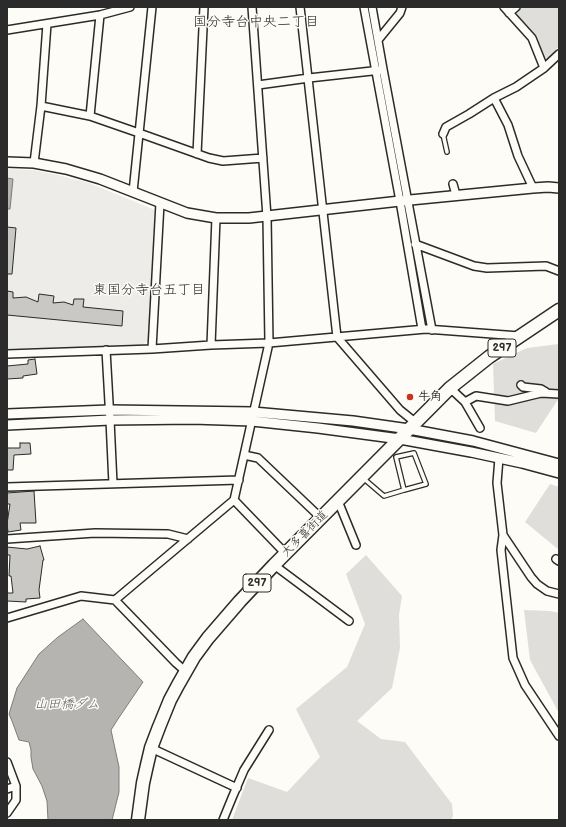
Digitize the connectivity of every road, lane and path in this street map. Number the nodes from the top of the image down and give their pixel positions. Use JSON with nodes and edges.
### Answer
{"nodes":[{"id":1,"x":130,"y":7,"type":"edge"},
{"id":2,"x":152,"y":7,"type":"edge"},
{"id":3,"x":204,"y":7,"type":"edge"},
{"id":4,"x":252,"y":7,"type":"edge"},
{"id":5,"x":300,"y":7,"type":"edge"},
{"id":6,"x":364,"y":7,"type":"edge"},
{"id":7,"x":372,"y":7,"type":"edge"},
{"id":8,"x":402,"y":7,"type":"edge"},
{"id":9,"x":504,"y":7,"type":"edge"},
{"id":10,"x":516,"y":7,"type":"edge"},
{"id":11,"x":509,"y":13,"type":"junction"},
{"id":12,"x":100,"y":15,"type":"junction"},
{"id":13,"x":47,"y":24,"type":"junction"},
{"id":14,"x":7,"y":30,"type":"edge"},
{"id":15,"x":378,"y":40,"type":"junction"},
{"id":16,"x":559,"y":54,"type":"edge"},
{"id":17,"x":544,"y":68,"type":"junction"},
{"id":18,"x":379,"y":70,"type":"junction"},
{"id":19,"x":309,"y":78,"type":"junction"},
{"id":20,"x":258,"y":85,"type":"junction"},
{"id":21,"x":494,"y":98,"type":"junction"},
{"id":22,"x":40,"y":106,"type":"junction"},
{"id":23,"x":90,"y":116,"type":"junction"},
{"id":24,"x":140,"y":133,"type":"junction"},
{"id":25,"x":443,"y":134,"type":"joint"},
{"id":26,"x":447,"y":152,"type":"dead end"},
{"id":27,"x":197,"y":154,"type":"junction"},
{"id":28,"x":263,"y":158,"type":"junction"},
{"id":29,"x":7,"y":162,"type":"edge"},
{"id":30,"x":34,"y":163,"type":"junction"},
{"id":31,"x":453,"y":184,"type":"dead end"},
{"id":32,"x":533,"y":188,"type":"junction"},
{"id":33,"x":559,"y":188,"type":"edge"},
{"id":34,"x":133,"y":192,"type":"junction"},
{"id":35,"x":456,"y":196,"type":"junction"},
{"id":36,"x":404,"y":201,"type":"junction"},
{"id":37,"x":160,"y":203,"type":"junction"},
{"id":38,"x":323,"y":209,"type":"junction"},
{"id":39,"x":267,"y":217,"type":"junction"},
{"id":40,"x":216,"y":218,"type":"junction"},
{"id":41,"x":415,"y":244,"type":"junction"},
{"id":42,"x":559,"y":271,"type":"edge"},
{"id":43,"x":559,"y":310,"type":"edge"},
{"id":44,"x":422,"y":329,"type":"junction"},
{"id":45,"x":432,"y":330,"type":"junction"},
{"id":46,"x":520,"y":336,"type":"junction"},
{"id":47,"x":337,"y":337,"type":"junction"},
{"id":48,"x":269,"y":343,"type":"junction"},
{"id":49,"x":211,"y":345,"type":"junction"},
{"id":50,"x":152,"y":349,"type":"junction"},
{"id":51,"x":106,"y":350,"type":"junction"},
{"id":52,"x":7,"y":354,"type":"edge"},
{"id":53,"x":520,"y":385,"type":"dead end"},
{"id":54,"x":450,"y":388,"type":"junction"},
{"id":55,"x":548,"y":394,"type":"junction"},
{"id":56,"x":559,"y":394,"type":"edge"},
{"id":57,"x":466,"y":402,"type":"junction"},
{"id":58,"x":109,"y":410,"type":"junction"},
{"id":59,"x":7,"y":414,"type":"edge"},
{"id":60,"x":252,"y":416,"type":"junction"},
{"id":61,"x":110,"y":420,"type":"junction"},
{"id":62,"x":7,"y":425,"type":"edge"},
{"id":63,"x":412,"y":426,"type":"junction"},
{"id":64,"x":480,"y":428,"type":"dead end"},
{"id":65,"x":400,"y":439,"type":"junction"},
{"id":66,"x":244,"y":455,"type":"junction"},
{"id":67,"x":499,"y":458,"type":"junction"},
{"id":68,"x":559,"y":464,"type":"edge"},
{"id":69,"x":559,"y":474,"type":"edge"},
{"id":70,"x":362,"y":477,"type":"junction"},
{"id":71,"x":239,"y":480,"type":"junction"},
{"id":72,"x":112,"y":484,"type":"junction"},
{"id":73,"x":7,"y":487,"type":"edge"},
{"id":74,"x":404,"y":490,"type":"junction"},
{"id":75,"x":234,"y":500,"type":"junction"},
{"id":76,"x":338,"y":501,"type":"junction"},
{"id":77,"x":321,"y":518,"type":"junction"},
{"id":78,"x":503,"y":535,"type":"junction"},
{"id":79,"x":7,"y":538,"type":"edge"},
{"id":80,"x":188,"y":539,"type":"junction"},
{"id":81,"x":356,"y":545,"type":"dead end"},
{"id":82,"x":286,"y":554,"type":"junction"},
{"id":83,"x":274,"y":565,"type":"junction"},
{"id":84,"x":559,"y":594,"type":"edge"},
{"id":85,"x":115,"y":600,"type":"junction"},
{"id":86,"x":7,"y":618,"type":"edge"},
{"id":87,"x":349,"y":621,"type":"dead end"},
{"id":88,"x":185,"y":671,"type":"junction"},
{"id":89,"x":269,"y":730,"type":"dead end"},
{"id":90,"x":559,"y":736,"type":"edge"},
{"id":91,"x":151,"y":748,"type":"junction"},
{"id":92,"x":7,"y":762,"type":"edge"},
{"id":93,"x":16,"y":786,"type":"junction"},
{"id":94,"x":237,"y":788,"type":"junction"},
{"id":95,"x":7,"y":789,"type":"edge"},
{"id":96,"x":7,"y":812,"type":"edge"},
{"id":97,"x":138,"y":820,"type":"edge"},
{"id":98,"x":223,"y":820,"type":"edge"}],
"edges":[{"from":1,"to":12,"type":"street"},
{"from":2,"to":24,"type":"street"},
{"from":3,"to":27,"type":"street"},
{"from":4,"to":20,"type":"street"},
{"from":5,"to":19,"type":"street"},
{"from":6,"to":18,"type":"street"},
{"from":7,"to":15,"type":"street"},
{"from":8,"to":15,"type":"street"},
{"from":9,"to":11,"type":"street"},
{"from":10,"to":11,"type":"street"},
{"from":11,"to":17,"type":"street"},
{"from":12,"to":13,"type":"street"},
{"from":12,"to":23,"type":"street"},
{"from":13,"to":14,"type":"street"},
{"from":13,"to":22,"type":"street"},
{"from":15,"to":18,"type":"street"},
{"from":16,"to":17,"type":"street"},
{"from":17,"to":21,"type":"street"},
{"from":18,"to":19,"type":"street"},
{"from":18,"to":36,"type":"street"},
{"from":19,"to":20,"type":"street"},
{"from":19,"to":38,"type":"street"},
{"from":20,"to":28,"type":"street"},
{"from":21,"to":25,"type":"street"},
{"from":21,"to":32,"type":"street"},
{"from":22,"to":23,"type":"street"},
{"from":22,"to":30,"type":"street"},
{"from":23,"to":24,"type":"street"},
{"from":24,"to":27,"type":"street"},
{"from":24,"to":34,"type":"street"},
{"from":25,"to":26,"type":"lane"},
{"from":27,"to":28,"type":"street"},
{"from":28,"to":39,"type":"street"},
{"from":29,"to":30,"type":"street"},
{"from":30,"to":34,"type":"street"},
{"from":31,"to":35,"type":"street"},
{"from":32,"to":33,"type":"street"},
{"from":32,"to":35,"type":"street"},
{"from":34,"to":37,"type":"street"},
{"from":35,"to":36,"type":"street"},
{"from":36,"to":38,"type":"street"},
{"from":36,"to":41,"type":"street"},
{"from":36,"to":44,"type":"street"},
{"from":37,"to":40,"type":"street"},
{"from":37,"to":50,"type":"street"},
{"from":38,"to":39,"type":"street"},
{"from":38,"to":47,"type":"street"},
{"from":39,"to":40,"type":"street"},
{"from":39,"to":48,"type":"street"},
{"from":40,"to":49,"type":"street"},
{"from":41,"to":42,"type":"street"},
{"from":41,"to":45,"type":"street"},
{"from":43,"to":46,"type":"highway","name":"大多喜街道","number":"297"},
{"from":44,"to":45,"type":"street"},
{"from":44,"to":47,"type":"street"},
{"from":45,"to":46,"type":"street"},
{"from":46,"to":54,"type":"highway","name":"大多喜街道","number":"297"},
{"from":47,"to":48,"type":"street"},
{"from":47,"to":63,"type":"street"},
{"from":48,"to":49,"type":"street"},
{"from":48,"to":60,"type":"street"},
{"from":49,"to":50,"type":"street"},
{"from":50,"to":51,"type":"street"},
{"from":51,"to":52,"type":"street"},
{"from":51,"to":58,"type":"street"},
{"from":53,"to":55,"type":"street"},
{"from":54,"to":57,"type":"street"},
{"from":54,"to":63,"type":"highway","name":"大多喜街道","number":"297"},
{"from":55,"to":56,"type":"street"},
{"from":55,"to":57,"type":"street"},
{"from":57,"to":64,"type":"street"},
{"from":58,"to":59,"type":"street"},
{"from":58,"to":60,"type":"street"},
{"from":58,"to":61,"type":"street"},
{"from":60,"to":61,"type":"street"},
{"from":60,"to":63,"type":"street"},
{"from":60,"to":65,"type":"street"},
{"from":60,"to":66,"type":"street"},
{"from":61,"to":62,"type":"street"},
{"from":61,"to":72,"type":"street"},
{"from":63,"to":65,"type":"highway","name":"大多喜街道","number":"297"},
{"from":63,"to":68,"type":"street"},
{"from":65,"to":67,"type":"street"},
{"from":65,"to":70,"type":"highway","name":"大多喜街道","number":"297"},
{"from":66,"to":71,"type":"street"},
{"from":66,"to":77,"type":"street"},
{"from":67,"to":69,"type":"street"},
{"from":67,"to":78,"type":"street"},
{"from":70,"to":74,"type":"lane"},
{"from":70,"to":76,"type":"highway","name":"大多喜街道","number":"297"},
{"from":71,"to":72,"type":"street"},
{"from":71,"to":75,"type":"street"},
{"from":72,"to":73,"type":"street"},
{"from":74,"to":74,"type":"lane"},
{"from":75,"to":80,"type":"street"},
{"from":75,"to":82,"type":"street"},
{"from":76,"to":77,"type":"highway","name":"大多喜街道","number":"297"},
{"from":76,"to":81,"type":"street"},
{"from":77,"to":82,"type":"highway","name":"大多喜街道","number":"297"},
{"from":78,"to":84,"type":"street"},
{"from":78,"to":90,"type":"street"},
{"from":79,"to":80,"type":"street"},
{"from":80,"to":85,"type":"street"},
{"from":82,"to":83,"type":"highway","name":"大多喜街道","number":"297"},
{"from":83,"to":87,"type":"street"},
{"from":83,"to":88,"type":"highway","name":"大多喜街道","number":"297"},
{"from":85,"to":86,"type":"street"},
{"from":85,"to":88,"type":"street"},
{"from":88,"to":91,"type":"highway","name":"大多喜街道","number":"297"},
{"from":89,"to":94,"type":"street"},
{"from":91,"to":94,"type":"street"},
{"from":91,"to":97,"type":"highway","name":"大多喜街道","number":"297"},
{"from":92,"to":93,"type":"street"},
{"from":93,"to":95,"type":"street"},
{"from":93,"to":96,"type":"street"},
{"from":94,"to":98,"type":"street"}]}
